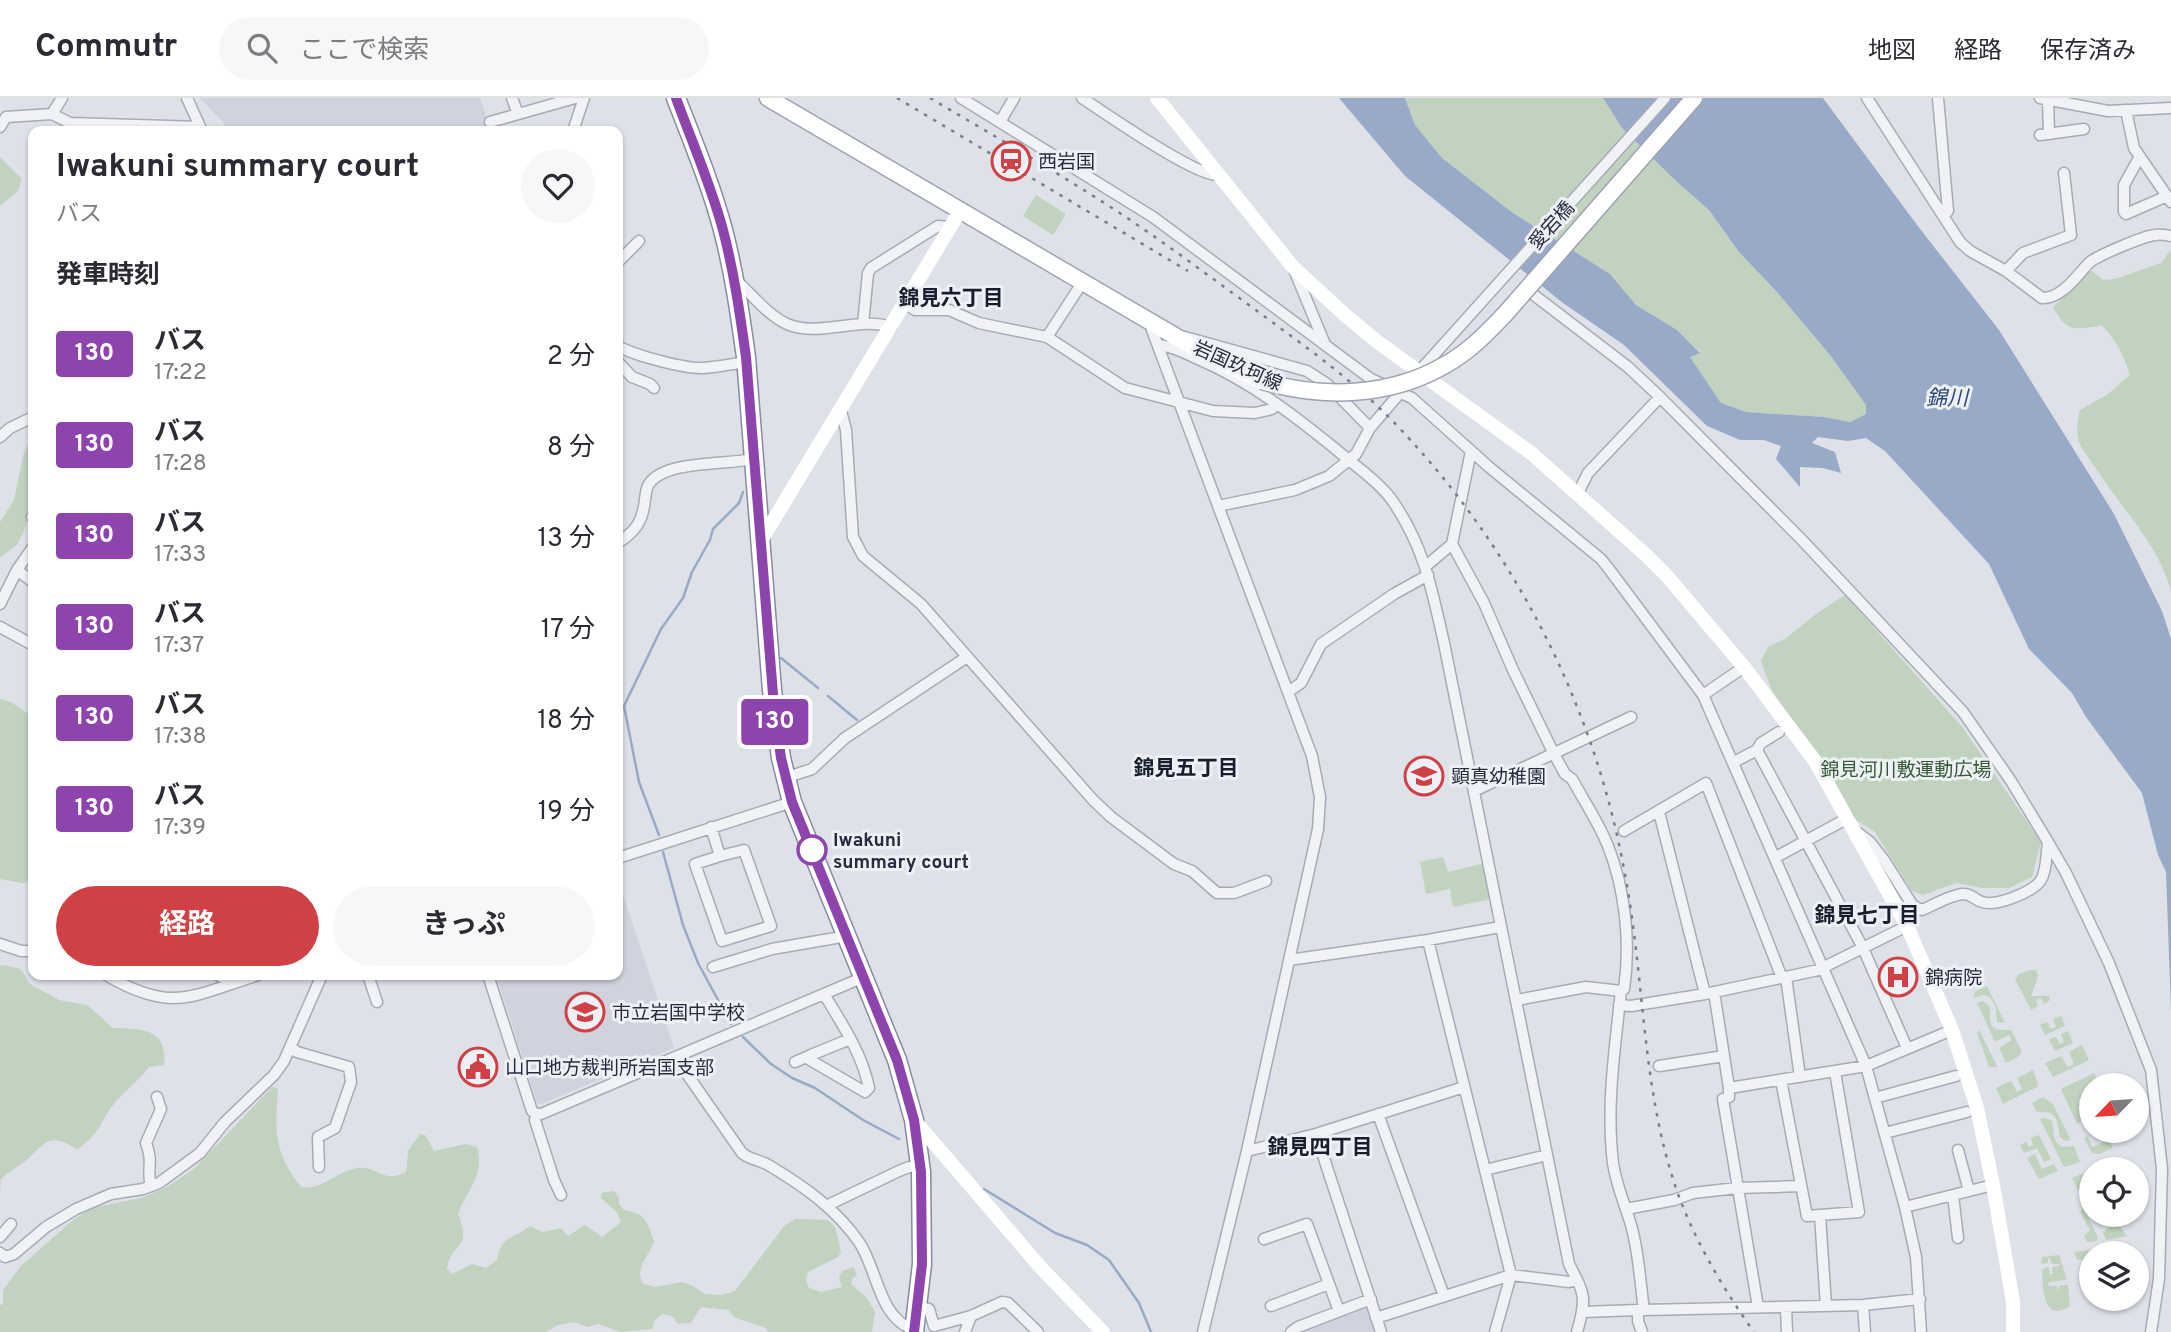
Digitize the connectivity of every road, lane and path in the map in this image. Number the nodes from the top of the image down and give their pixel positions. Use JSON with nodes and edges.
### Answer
{"nodes":[{"id":1,"x":61,"y":98,"type":"edge"},
{"id":2,"x":187,"y":98,"type":"edge"},
{"id":3,"x":512,"y":98,"type":"edge"},
{"id":4,"x":575,"y":98,"type":"edge"},
{"id":5,"x":584,"y":98,"type":"edge"},
{"id":6,"x":676,"y":98,"type":"edge"},
{"id":7,"x":768,"y":98,"type":"edge"},
{"id":8,"x":961,"y":98,"type":"edge"},
{"id":9,"x":1014,"y":98,"type":"edge"},
{"id":10,"x":1082,"y":98,"type":"edge"},
{"id":11,"x":1157,"y":98,"type":"edge"},
{"id":12,"x":1665,"y":98,"type":"edge"},
{"id":13,"x":1694,"y":98,"type":"edge"},
{"id":14,"x":1867,"y":98,"type":"edge"},
{"id":15,"x":1938,"y":98,"type":"edge"},
{"id":16,"x":2044,"y":99,"type":"edge"},
{"id":17,"x":2171,"y":108,"type":"edge"},
{"id":18,"x":2126,"y":110,"type":"junction"},
{"id":19,"x":52,"y":114,"type":"junction"},
{"id":20,"x":518,"y":114,"type":"junction"},
{"id":21,"x":490,"y":122,"type":"dead end"},
{"id":22,"x":1000,"y":122,"type":"junction"},
{"id":23,"x":107,"y":126,"type":"edge"},
{"id":24,"x":200,"y":126,"type":"edge"},
{"id":25,"x":575,"y":126,"type":"edge"},
{"id":26,"x":0,"y":127,"type":"edge"},
{"id":27,"x":2084,"y":129,"type":"dead end"},
{"id":28,"x":2139,"y":158,"type":"junction"},
{"id":29,"x":2064,"y":173,"type":"dead end"},
{"id":30,"x":1218,"y":175,"type":"junction"},
{"id":31,"x":2169,"y":199,"type":"edge"},
{"id":32,"x":960,"y":211,"type":"junction"},
{"id":33,"x":1943,"y":216,"type":"junction"},
{"id":34,"x":950,"y":228,"type":"junction"},
{"id":35,"x":2171,"y":236,"type":"edge"},
{"id":36,"x":639,"y":241,"type":"dead end"},
{"id":37,"x":623,"y":257,"type":"edge"},
{"id":38,"x":1293,"y":267,"type":"junction"},
{"id":39,"x":2006,"y":271,"type":"junction"},
{"id":40,"x":734,"y":278,"type":"junction"},
{"id":41,"x":1082,"y":282,"type":"junction"},
{"id":42,"x":1534,"y":295,"type":"dead end"},
{"id":43,"x":905,"y":304,"type":"junction"},
{"id":44,"x":863,"y":324,"type":"junction"},
{"id":45,"x":1154,"y":324,"type":"junction"},
{"id":46,"x":891,"y":327,"type":"junction"},
{"id":47,"x":1174,"y":335,"type":"junction"},
{"id":48,"x":1047,"y":338,"type":"junction"},
{"id":49,"x":1324,"y":342,"type":"junction"},
{"id":50,"x":1158,"y":345,"type":"junction"},
{"id":51,"x":623,"y":348,"type":"edge"},
{"id":52,"x":746,"y":362,"type":"junction"},
{"id":53,"x":1279,"y":364,"type":"junction"},
{"id":54,"x":623,"y":367,"type":"edge"},
{"id":55,"x":1418,"y":372,"type":"junction"},
{"id":56,"x":654,"y":388,"type":"dead end"},
{"id":57,"x":1264,"y":388,"type":"junction"},
{"id":58,"x":1401,"y":391,"type":"junction"},
{"id":59,"x":1660,"y":397,"type":"junction"},
{"id":60,"x":1177,"y":401,"type":"junction"},
{"id":61,"x":1278,"y":404,"type":"junction"},
{"id":62,"x":841,"y":411,"type":"junction"},
{"id":63,"x":28,"y":419,"type":"edge"},
{"id":64,"x":1370,"y":428,"type":"junction"},
{"id":65,"x":0,"y":437,"type":"edge"},
{"id":66,"x":1471,"y":451,"type":"junction"},
{"id":67,"x":753,"y":459,"type":"junction"},
{"id":68,"x":1349,"y":460,"type":"junction"},
{"id":69,"x":1578,"y":493,"type":"junction"},
{"id":70,"x":1218,"y":506,"type":"junction"},
{"id":71,"x":623,"y":539,"type":"edge"},
{"id":72,"x":759,"y":544,"type":"junction"},
{"id":73,"x":1452,"y":544,"type":"junction"},
{"id":74,"x":28,"y":554,"type":"edge"},
{"id":75,"x":17,"y":570,"type":"junction"},
{"id":76,"x":1427,"y":570,"type":"junction"},
{"id":77,"x":28,"y":578,"type":"edge"},
{"id":78,"x":0,"y":604,"type":"edge"},
{"id":79,"x":0,"y":627,"type":"edge"},
{"id":80,"x":28,"y":642,"type":"edge"},
{"id":81,"x":967,"y":657,"type":"junction"},
{"id":82,"x":1744,"y":667,"type":"junction"},
{"id":83,"x":1288,"y":692,"type":"junction"},
{"id":84,"x":1703,"y":695,"type":"junction"},
{"id":85,"x":1631,"y":717,"type":"dead end"},
{"id":86,"x":1779,"y":732,"type":"dead end"},
{"id":87,"x":1756,"y":750,"type":"junction"},
{"id":88,"x":1555,"y":754,"type":"junction"},
{"id":89,"x":1734,"y":762,"type":"junction"},
{"id":90,"x":785,"y":778,"type":"junction"},
{"id":91,"x":1474,"y":791,"type":"junction"},
{"id":92,"x":792,"y":802,"type":"junction"},
{"id":93,"x":1659,"y":812,"type":"junction"},
{"id":94,"x":1851,"y":824,"type":"junction"},
{"id":95,"x":711,"y":827,"type":"junction"},
{"id":96,"x":1624,"y":831,"type":"dead end"},
{"id":97,"x":1807,"y":842,"type":"junction"},
{"id":98,"x":2048,"y":842,"type":"junction"},
{"id":99,"x":623,"y":856,"type":"edge"},
{"id":100,"x":720,"y":856,"type":"junction"},
{"id":101,"x":1776,"y":857,"type":"junction"},
{"id":102,"x":1266,"y":881,"type":"dead end"},
{"id":103,"x":1908,"y":926,"type":"junction"},
{"id":104,"x":1500,"y":927,"type":"junction"},
{"id":105,"x":846,"y":936,"type":"junction"},
{"id":106,"x":1428,"y":940,"type":"junction"},
{"id":107,"x":0,"y":944,"type":"edge"},
{"id":108,"x":1863,"y":948,"type":"junction"},
{"id":109,"x":28,"y":951,"type":"edge"},
{"id":110,"x":1289,"y":960,"type":"junction"},
{"id":111,"x":713,"y":967,"type":"dead end"},
{"id":112,"x":1823,"y":969,"type":"junction"},
{"id":113,"x":864,"y":977,"type":"junction"},
{"id":114,"x":1784,"y":977,"type":"junction"},
{"id":115,"x":116,"y":980,"type":"edge"},
{"id":116,"x":227,"y":980,"type":"edge"},
{"id":117,"x":242,"y":980,"type":"edge"},
{"id":118,"x":320,"y":980,"type":"edge"},
{"id":119,"x":370,"y":980,"type":"edge"},
{"id":120,"x":490,"y":980,"type":"edge"},
{"id":121,"x":233,"y":983,"type":"junction"},
{"id":122,"x":1620,"y":991,"type":"junction"},
{"id":123,"x":1710,"y":993,"type":"junction"},
{"id":124,"x":824,"y":994,"type":"junction"},
{"id":125,"x":1517,"y":1000,"type":"junction"},
{"id":126,"x":377,"y":1002,"type":"dead end"},
{"id":127,"x":1619,"y":1005,"type":"junction"},
{"id":128,"x":1952,"y":1030,"type":"junction"},
{"id":129,"x":850,"y":1039,"type":"junction"},
{"id":130,"x":291,"y":1048,"type":"junction"},
{"id":131,"x":1907,"y":1048,"type":"junction"},
{"id":132,"x":811,"y":1055,"type":"junction"},
{"id":133,"x":1724,"y":1056,"type":"junction"},
{"id":134,"x":675,"y":1057,"type":"junction"},
{"id":135,"x":795,"y":1062,"type":"dead end"},
{"id":136,"x":1659,"y":1066,"type":"dead end"},
{"id":137,"x":1866,"y":1066,"type":"junction"},
{"id":138,"x":1835,"y":1072,"type":"junction"},
{"id":139,"x":1956,"y":1076,"type":"dead end"},
{"id":140,"x":1800,"y":1077,"type":"junction"},
{"id":141,"x":1781,"y":1080,"type":"junction"},
{"id":142,"x":1464,"y":1087,"type":"junction"},
{"id":143,"x":1729,"y":1088,"type":"junction"},
{"id":144,"x":157,"y":1097,"type":"dead end"},
{"id":145,"x":1875,"y":1098,"type":"junction"},
{"id":146,"x":1967,"y":1112,"type":"dead end"},
{"id":147,"x":536,"y":1114,"type":"junction"},
{"id":148,"x":1378,"y":1114,"type":"junction"},
{"id":149,"x":914,"y":1120,"type":"junction"},
{"id":150,"x":1885,"y":1133,"type":"junction"},
{"id":151,"x":1316,"y":1134,"type":"junction"},
{"id":152,"x":1958,"y":1150,"type":"dead end"},
{"id":153,"x":1247,"y":1151,"type":"junction"},
{"id":154,"x":1546,"y":1155,"type":"junction"},
{"id":155,"x":950,"y":1164,"type":"junction"},
{"id":156,"x":319,"y":1167,"type":"dead end"},
{"id":157,"x":921,"y":1170,"type":"junction"},
{"id":158,"x":1485,"y":1170,"type":"junction"},
{"id":159,"x":1993,"y":1185,"type":"junction"},
{"id":160,"x":151,"y":1186,"type":"junction"},
{"id":161,"x":1801,"y":1186,"type":"junction"},
{"id":162,"x":1737,"y":1188,"type":"junction"},
{"id":163,"x":1969,"y":1191,"type":"junction"},
{"id":164,"x":561,"y":1195,"type":"dead end"},
{"id":165,"x":1953,"y":1195,"type":"junction"},
{"id":166,"x":828,"y":1205,"type":"junction"},
{"id":167,"x":1905,"y":1207,"type":"junction"},
{"id":168,"x":1626,"y":1209,"type":"junction"},
{"id":169,"x":1820,"y":1215,"type":"junction"},
{"id":170,"x":11,"y":1224,"type":"dead end"},
{"id":171,"x":0,"y":1237,"type":"edge"},
{"id":172,"x":1958,"y":1238,"type":"dead end"},
{"id":173,"x":1264,"y":1239,"type":"dead end"},
{"id":174,"x":0,"y":1253,"type":"edge"},
{"id":175,"x":1511,"y":1275,"type":"junction"},
{"id":176,"x":1577,"y":1280,"type":"junction"},
{"id":177,"x":1329,"y":1284,"type":"junction"},
{"id":178,"x":1444,"y":1296,"type":"junction"},
{"id":179,"x":1371,"y":1299,"type":"junction"},
{"id":180,"x":1920,"y":1299,"type":"junction"},
{"id":181,"x":1863,"y":1305,"type":"junction"},
{"id":182,"x":917,"y":1306,"type":"junction"},
{"id":183,"x":1271,"y":1306,"type":"dead end"},
{"id":184,"x":1826,"y":1306,"type":"junction"},
{"id":185,"x":1758,"y":1307,"type":"junction"},
{"id":186,"x":1786,"y":1308,"type":"junction"},
{"id":187,"x":1641,"y":1310,"type":"junction"},
{"id":188,"x":1339,"y":1311,"type":"junction"},
{"id":189,"x":1583,"y":1312,"type":"junction"},
{"id":190,"x":971,"y":1317,"type":"junction"},
{"id":191,"x":1376,"y":1318,"type":"junction"},
{"id":192,"x":914,"y":1331,"type":"edge"},
{"id":193,"x":965,"y":1332,"type":"edge"},
{"id":194,"x":1038,"y":1332,"type":"edge"},
{"id":195,"x":1103,"y":1332,"type":"edge"},
{"id":196,"x":1203,"y":1332,"type":"edge"},
{"id":197,"x":1291,"y":1332,"type":"edge"},
{"id":198,"x":1381,"y":1332,"type":"edge"},
{"id":199,"x":1495,"y":1332,"type":"edge"},
{"id":200,"x":1577,"y":1332,"type":"edge"},
{"id":201,"x":1642,"y":1332,"type":"edge"},
{"id":202,"x":1787,"y":1332,"type":"edge"},
{"id":203,"x":1865,"y":1332,"type":"edge"},
{"id":204,"x":1921,"y":1332,"type":"edge"},
{"id":205,"x":2013,"y":1332,"type":"edge"},
{"id":206,"x":2151,"y":1332,"type":"edge"}],
"edges":[{"from":1,"to":19,"type":"street"},
{"from":2,"to":24,"type":"street"},
{"from":3,"to":20,"type":"street"},
{"from":4,"to":20,"type":"street"},
{"from":5,"to":25,"type":"street"},
{"from":6,"to":40,"type":"highway"},
{"from":7,"to":32,"type":"main road","name":"岩国玖珂線"},
{"from":8,"to":22,"type":"street"},
{"from":9,"to":22,"type":"street"},
{"from":10,"to":30,"type":"street"},
{"from":11,"to":30,"type":"street"},
{"from":12,"to":55,"type":"street","name":"愛宕橋"},
{"from":13,"to":57,"type":"main road","name":"岩国玖珂線","bridge":true},
{"from":14,"to":33,"type":"street"},
{"from":15,"to":33,"type":"street"},
{"from":16,"to":18,"type":"street"},
{"from":16,"to":27,"type":"street"},
{"from":17,"to":18,"type":"street"},
{"from":18,"to":28,"type":"street"},
{"from":19,"to":23,"type":"street"},
{"from":19,"to":26,"type":"street"},
{"from":20,"to":21,"type":"street"},
{"from":22,"to":49,"type":"street"},
{"from":28,"to":31,"type":"street"},
{"from":28,"to":31,"type":"street"},
{"from":29,"to":39,"type":"street"},
{"from":30,"to":38,"type":"street"},
{"from":32,"to":34,"type":"street"},
{"from":32,"to":41,"type":"main road","name":"岩国玖珂線"},
{"from":33,"to":39,"type":"street"},
{"from":34,"to":43,"type":"street"},
{"from":34,"to":44,"type":"street"},
{"from":35,"to":39,"type":"street"},
{"from":36,"to":37,"type":"street"},
{"from":38,"to":49,"type":"street"},
{"from":38,"to":55,"type":"street"},
{"from":40,"to":44,"type":"street"},
{"from":40,"to":52,"type":"highway"},
{"from":41,"to":45,"type":"main road","name":"岩国玖珂線"},
{"from":41,"to":48,"type":"street"},
{"from":42,"to":59,"type":"street"},
{"from":43,"to":46,"type":"street"},
{"from":43,"to":48,"type":"street"},
{"from":44,"to":46,"type":"street"},
{"from":45,"to":47,"type":"main road","name":"岩国玖珂線"},
{"from":45,"to":50,"type":"street"},
{"from":46,"to":62,"type":"street"},
{"from":47,"to":53,"type":"street"},
{"from":47,"to":57,"type":"main road","name":"岩国玖珂線"},
{"from":48,"to":60,"type":"street"},
{"from":49,"to":58,"type":"street"},
{"from":50,"to":57,"type":"street"},
{"from":50,"to":60,"type":"street"},
{"from":51,"to":52,"type":"street"},
{"from":52,"to":67,"type":"highway"},
{"from":53,"to":57,"type":"street"},
{"from":53,"to":64,"type":"street"},
{"from":54,"to":56,"type":"street"},
{"from":55,"to":58,"type":"street","name":"愛宕橋"},
{"from":55,"to":69,"type":"street"},
{"from":57,"to":61,"type":"street"},
{"from":58,"to":64,"type":"street","name":"愛宕橋"},
{"from":58,"to":66,"type":"street"},
{"from":59,"to":69,"type":"street"},
{"from":59,"to":98,"type":"street"},
{"from":60,"to":61,"type":"street"},
{"from":60,"to":70,"type":"street"},
{"from":61,"to":68,"type":"street"},
{"from":62,"to":72,"type":"street"},
{"from":62,"to":81,"type":"street"},
{"from":63,"to":65,"type":"street"},
{"from":64,"to":68,"type":"street","name":"愛宕橋"},
{"from":66,"to":73,"type":"street"},
{"from":66,"to":84,"type":"street"},
{"from":67,"to":71,"type":"street"},
{"from":67,"to":72,"type":"highway"},
{"from":68,"to":70,"type":"street"},
{"from":68,"to":76,"type":"street"},
{"from":69,"to":82,"type":"street"},
{"from":70,"to":83,"type":"street"},
{"from":72,"to":90,"type":"highway"},
{"from":73,"to":76,"type":"street"},
{"from":73,"to":88,"type":"street"},
{"from":74,"to":75,"type":"street"},
{"from":75,"to":77,"type":"street"},
{"from":75,"to":78,"type":"street"},
{"from":76,"to":83,"type":"street"},
{"from":76,"to":91,"type":"street"},
{"from":79,"to":80,"type":"street"},
{"from":81,"to":90,"type":"street"},
{"from":81,"to":102,"type":"street"},
{"from":82,"to":84,"type":"street"},
{"from":82,"to":94,"type":"street"},
{"from":83,"to":110,"type":"street"},
{"from":84,"to":89,"type":"street"},
{"from":85,"to":88,"type":"street"},
{"from":86,"to":87,"type":"street"},
{"from":87,"to":89,"type":"street"},
{"from":87,"to":97,"type":"street"},
{"from":88,"to":91,"type":"street"},
{"from":88,"to":122,"type":"street"},
{"from":89,"to":101,"type":"street"},
{"from":90,"to":92,"type":"highway"},
{"from":91,"to":104,"type":"street"},
{"from":92,"to":95,"type":"street"},
{"from":92,"to":105,"type":"highway"},
{"from":93,"to":96,"type":"street"},
{"from":93,"to":114,"type":"street"},
{"from":93,"to":123,"type":"street"},
{"from":94,"to":97,"type":"street"},
{"from":94,"to":98,"type":"street"},
{"from":94,"to":103,"type":"street"},
{"from":95,"to":99,"type":"street"},
{"from":95,"to":100,"type":"street"},
{"from":97,"to":101,"type":"street"},
{"from":97,"to":108,"type":"street"},
{"from":98,"to":206,"type":"street"},
{"from":100,"to":100,"type":"street"},
{"from":101,"to":112,"type":"street"},
{"from":103,"to":108,"type":"street"},
{"from":103,"to":128,"type":"street"},
{"from":104,"to":106,"type":"street"},
{"from":104,"to":125,"type":"street"},
{"from":105,"to":111,"type":"street"},
{"from":105,"to":113,"type":"highway"},
{"from":106,"to":110,"type":"street"},
{"from":106,"to":142,"type":"street"},
{"from":107,"to":109,"type":"street"},
{"from":108,"to":112,"type":"street"},
{"from":108,"to":131,"type":"street"},
{"from":110,"to":153,"type":"street"},
{"from":112,"to":114,"type":"street"},
{"from":112,"to":137,"type":"street"},
{"from":113,"to":124,"type":"street"},
{"from":113,"to":149,"type":"highway"},
{"from":114,"to":123,"type":"street"},
{"from":114,"to":140,"type":"street"},
{"from":115,"to":121,"type":"street"},
{"from":116,"to":121,"type":"street"},
{"from":117,"to":121,"type":"street"},
{"from":118,"to":130,"type":"street"},
{"from":119,"to":126,"type":"street"},
{"from":120,"to":147,"type":"street"},
{"from":122,"to":125,"type":"street"},
{"from":122,"to":127,"type":"street"},
{"from":123,"to":127,"type":"street"},
{"from":123,"to":133,"type":"street"},
{"from":124,"to":129,"type":"street"},
{"from":124,"to":134,"type":"street"},
{"from":125,"to":154,"type":"street"},
{"from":127,"to":168,"type":"street"},
{"from":128,"to":131,"type":"street"},
{"from":128,"to":159,"type":"street"},
{"from":129,"to":132,"type":"street"},
{"from":129,"to":132,"type":"street"},
{"from":130,"to":156,"type":"street"},
{"from":130,"to":160,"type":"street"},
{"from":131,"to":137,"type":"street"},
{"from":132,"to":135,"type":"street"},
{"from":133,"to":136,"type":"street"},
{"from":133,"to":143,"type":"street"},
{"from":134,"to":147,"type":"street"},
{"from":134,"to":166,"type":"street"},
{"from":137,"to":138,"type":"street"},
{"from":137,"to":145,"type":"street"},
{"from":138,"to":140,"type":"street"},
{"from":138,"to":169,"type":"street"},
{"from":139,"to":145,"type":"street"},
{"from":140,"to":141,"type":"street"},
{"from":141,"to":143,"type":"street"},
{"from":141,"to":161,"type":"street"},
{"from":142,"to":148,"type":"street"},
{"from":142,"to":158,"type":"street"},
{"from":143,"to":162,"type":"street"},
{"from":144,"to":160,"type":"street"},
{"from":145,"to":150,"type":"street"},
{"from":146,"to":150,"type":"street"},
{"from":147,"to":164,"type":"street"},
{"from":148,"to":151,"type":"street"},
{"from":148,"to":178,"type":"street"},
{"from":149,"to":155,"type":"street"},
{"from":149,"to":157,"type":"highway"},
{"from":150,"to":167,"type":"street"},
{"from":151,"to":153,"type":"street"},
{"from":151,"to":179,"type":"street"},
{"from":152,"to":163,"type":"street"},
{"from":153,"to":196,"type":"street"},
{"from":154,"to":158,"type":"street"},
{"from":154,"to":176,"type":"street"},
{"from":155,"to":157,"type":"street"},
{"from":155,"to":195,"type":"street"},
{"from":157,"to":166,"type":"street"},
{"from":157,"to":182,"type":"highway"},
{"from":158,"to":175,"type":"street"},
{"from":159,"to":163,"type":"street"},
{"from":159,"to":205,"type":"street"},
{"from":160,"to":174,"type":"street"},
{"from":161,"to":162,"type":"street"},
{"from":161,"to":169,"type":"street"},
{"from":162,"to":168,"type":"street"},
{"from":162,"to":185,"type":"street"},
{"from":163,"to":165,"type":"street"},
{"from":165,"to":167,"type":"street"},
{"from":165,"to":172,"type":"street"},
{"from":166,"to":192,"type":"street"},
{"from":167,"to":180,"type":"street"},
{"from":168,"to":187,"type":"street"},
{"from":169,"to":184,"type":"street"},
{"from":170,"to":171,"type":"street"},
{"from":173,"to":177,"type":"street"},
{"from":175,"to":176,"type":"street"},
{"from":175,"to":178,"type":"street"},
{"from":175,"to":199,"type":"street"},
{"from":176,"to":189,"type":"street"},
{"from":177,"to":183,"type":"street"},
{"from":177,"to":188,"type":"street"},
{"from":178,"to":191,"type":"street"},
{"from":179,"to":188,"type":"street"},
{"from":179,"to":191,"type":"street"},
{"from":180,"to":181,"type":"street"},
{"from":180,"to":204,"type":"street"},
{"from":181,"to":184,"type":"street"},
{"from":181,"to":203,"type":"street"},
{"from":182,"to":190,"type":"street"},
{"from":182,"to":192,"type":"highway"},
{"from":184,"to":186,"type":"street"},
{"from":185,"to":186,"type":"street"},
{"from":185,"to":187,"type":"street"},
{"from":186,"to":202,"type":"street"},
{"from":187,"to":189,"type":"street"},
{"from":187,"to":201,"type":"street"},
{"from":188,"to":197,"type":"street"},
{"from":189,"to":200,"type":"street"},
{"from":190,"to":193,"type":"street"},
{"from":190,"to":194,"type":"street"},
{"from":191,"to":198,"type":"street"}]}
